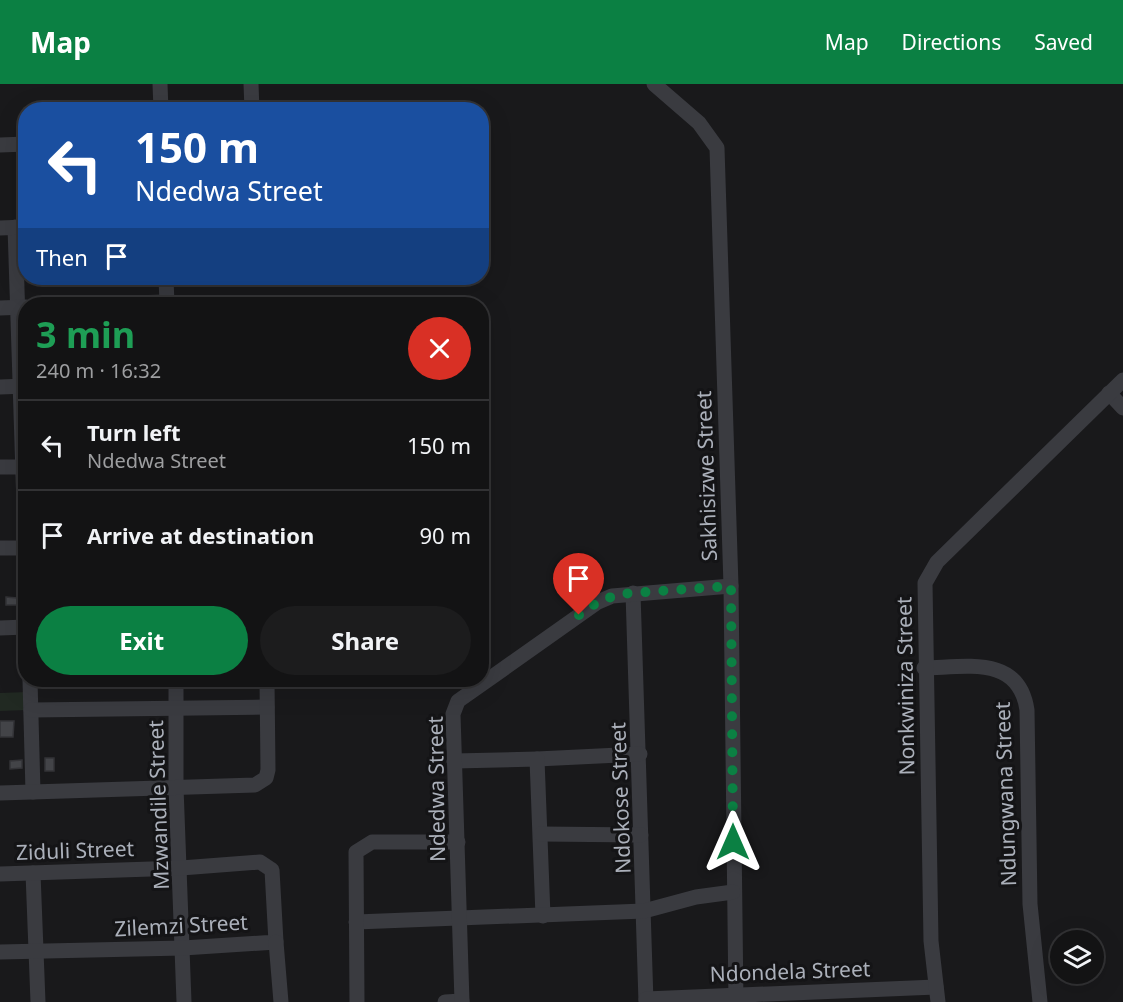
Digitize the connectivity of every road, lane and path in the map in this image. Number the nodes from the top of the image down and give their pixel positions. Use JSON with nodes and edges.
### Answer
{"nodes":[{"id":1,"x":160,"y":84,"type":"edge"},
{"id":2,"x":251,"y":84,"type":"edge"},
{"id":3,"x":654,"y":84,"type":"edge"},
{"id":4,"x":161,"y":102,"type":"edge"},
{"id":5,"x":252,"y":102,"type":"edge"},
{"id":6,"x":18,"y":144,"type":"edge"},
{"id":7,"x":0,"y":145,"type":"edge"},
{"id":8,"x":13,"y":227,"type":"edge"},
{"id":9,"x":18,"y":272,"type":"edge"},
{"id":10,"x":0,"y":308,"type":"edge"},
{"id":11,"x":18,"y":308,"type":"edge"},
{"id":12,"x":1123,"y":380,"type":"edge"},
{"id":13,"x":18,"y":386,"type":"edge"},
{"id":14,"x":0,"y":387,"type":"edge"},
{"id":15,"x":1109,"y":393,"type":"junction"},
{"id":16,"x":1123,"y":408,"type":"edge"},
{"id":17,"x":18,"y":467,"type":"edge"},
{"id":18,"x":0,"y":468,"type":"edge"},
{"id":19,"x":0,"y":548,"type":"edge"},
{"id":20,"x":18,"y":548,"type":"edge"},
{"id":21,"x":731,"y":586,"type":"junction"},
{"id":22,"x":633,"y":593,"type":"junction"},
{"id":23,"x":18,"y":627,"type":"edge"},
{"id":24,"x":0,"y":628,"type":"edge"},
{"id":25,"x":924,"y":668,"type":"junction"},
{"id":26,"x":489,"y":679,"type":"edge"},
{"id":27,"x":30,"y":687,"type":"edge"},
{"id":28,"x":176,"y":687,"type":"edge"},
{"id":29,"x":267,"y":687,"type":"edge"},
{"id":30,"x":478,"y":687,"type":"edge"},
{"id":31,"x":267,"y":707,"type":"junction"},
{"id":32,"x":176,"y":709,"type":"junction"},
{"id":33,"x":31,"y":710,"type":"junction"},
{"id":34,"x":640,"y":754,"type":"junction"},
{"id":35,"x":537,"y":759,"type":"junction"},
{"id":36,"x":454,"y":761,"type":"junction"},
{"id":37,"x":176,"y":787,"type":"junction"},
{"id":38,"x":33,"y":792,"type":"junction"},
{"id":39,"x":0,"y":793,"type":"edge"},
{"id":40,"x":541,"y":834,"type":"junction"},
{"id":41,"x":641,"y":835,"type":"junction"},
{"id":42,"x":458,"y":842,"type":"junction"},
{"id":43,"x":260,"y":862,"type":"joint"},
{"id":44,"x":181,"y":868,"type":"junction"},
{"id":45,"x":33,"y":873,"type":"junction"},
{"id":46,"x":0,"y":874,"type":"edge"},
{"id":47,"x":733,"y":892,"type":"junction"},
{"id":48,"x":644,"y":911,"type":"junction"},
{"id":49,"x":543,"y":916,"type":"junction"},
{"id":50,"x":459,"y":919,"type":"junction"},
{"id":51,"x":356,"y":922,"type":"junction"},
{"id":52,"x":276,"y":942,"type":"junction"},
{"id":53,"x":183,"y":948,"type":"junction"},
{"id":54,"x":36,"y":951,"type":"junction"},
{"id":55,"x":0,"y":952,"type":"edge"},
{"id":56,"x":937,"y":994,"type":"edge"},
{"id":57,"x":736,"y":998,"type":"edge"},
{"id":58,"x":646,"y":1000,"type":"edge"},
{"id":59,"x":38,"y":1002,"type":"edge"},
{"id":60,"x":184,"y":1002,"type":"edge"},
{"id":61,"x":281,"y":1002,"type":"edge"},
{"id":62,"x":357,"y":1002,"type":"edge"},
{"id":63,"x":445,"y":1002,"type":"edge"},
{"id":64,"x":462,"y":1002,"type":"edge"},
{"id":65,"x":1040,"y":1002,"type":"edge"}],
"edges":[{"from":1,"to":4,"type":"street"},
{"from":2,"to":5,"type":"street"},
{"from":3,"to":21,"type":"street","name":"Sakhisizwe Street"},
{"from":6,"to":7,"type":"street"},
{"from":8,"to":9,"type":"street"},
{"from":10,"to":11,"type":"street"},
{"from":12,"to":15,"type":"street","name":"Nonkwiniza Street"},
{"from":13,"to":14,"type":"street"},
{"from":15,"to":16,"type":"street"},
{"from":15,"to":25,"type":"street","name":"Nonkwiniza Street"},
{"from":17,"to":18,"type":"street"},
{"from":19,"to":20,"type":"street"},
{"from":21,"to":22,"type":"street","name":"Ndedwa Street"},
{"from":21,"to":47,"type":"street","name":"Sakhisizwe Street"},
{"from":22,"to":26,"type":"street","name":"Ndedwa Street"},
{"from":22,"to":34,"type":"street","name":"Ndokose Street"},
{"from":23,"to":24,"type":"street"},
{"from":25,"to":56,"type":"street","name":"Nonkwiniza Street"},
{"from":25,"to":65,"type":"street","name":"Ndungwana Street"},
{"from":27,"to":33,"type":"street"},
{"from":28,"to":32,"type":"street","name":"Mzwandile Street"},
{"from":29,"to":31,"type":"street"},
{"from":30,"to":36,"type":"street","name":"Ndedwa Street"},
{"from":31,"to":32,"type":"street"},
{"from":31,"to":37,"type":"street"},
{"from":32,"to":33,"type":"street"},
{"from":32,"to":37,"type":"street","name":"Mzwandile Street"},
{"from":33,"to":38,"type":"street"},
{"from":34,"to":35,"type":"street"},
{"from":34,"to":41,"type":"street","name":"Ndokose Street"},
{"from":35,"to":36,"type":"street"},
{"from":35,"to":40,"type":"street"},
{"from":36,"to":42,"type":"street","name":"Ndedwa Street"},
{"from":37,"to":38,"type":"street"},
{"from":37,"to":44,"type":"street","name":"Mzwandile Street"},
{"from":38,"to":39,"type":"street"},
{"from":40,"to":41,"type":"street"},
{"from":40,"to":49,"type":"street"},
{"from":41,"to":48,"type":"street","name":"Ndokose Street"},
{"from":42,"to":50,"type":"street","name":"Ndedwa Street"},
{"from":42,"to":51,"type":"street"},
{"from":43,"to":44,"type":"street","name":"Ziduli Street"},
{"from":43,"to":52,"type":"street","name":"Zilemzi Street"},
{"from":44,"to":45,"type":"street","name":"Ziduli Street"},
{"from":44,"to":53,"type":"street","name":"Mzwandile Street"},
{"from":45,"to":46,"type":"street","name":"Ziduli Street"},
{"from":45,"to":54,"type":"street"},
{"from":47,"to":48,"type":"street"},
{"from":47,"to":57,"type":"street","name":"Sakhisizwe Street"},
{"from":48,"to":49,"type":"street"},
{"from":48,"to":58,"type":"street","name":"Ndokose Street"},
{"from":49,"to":50,"type":"street"},
{"from":50,"to":51,"type":"street"},
{"from":50,"to":64,"type":"street","name":"Ndedwa Street"},
{"from":51,"to":62,"type":"street"},
{"from":52,"to":53,"type":"street","name":"Zilemzi Street"},
{"from":52,"to":61,"type":"street"},
{"from":53,"to":54,"type":"street","name":"Zilemzi Street"},
{"from":53,"to":60,"type":"street","name":"Mzwandile Street"},
{"from":54,"to":55,"type":"street","name":"Zilemzi Street"},
{"from":54,"to":59,"type":"street"},
{"from":56,"to":57,"type":"street","name":"Ndondela Street"},
{"from":57,"to":58,"type":"street","name":"Ndondela Street"},
{"from":63,"to":64,"type":"street"}]}
